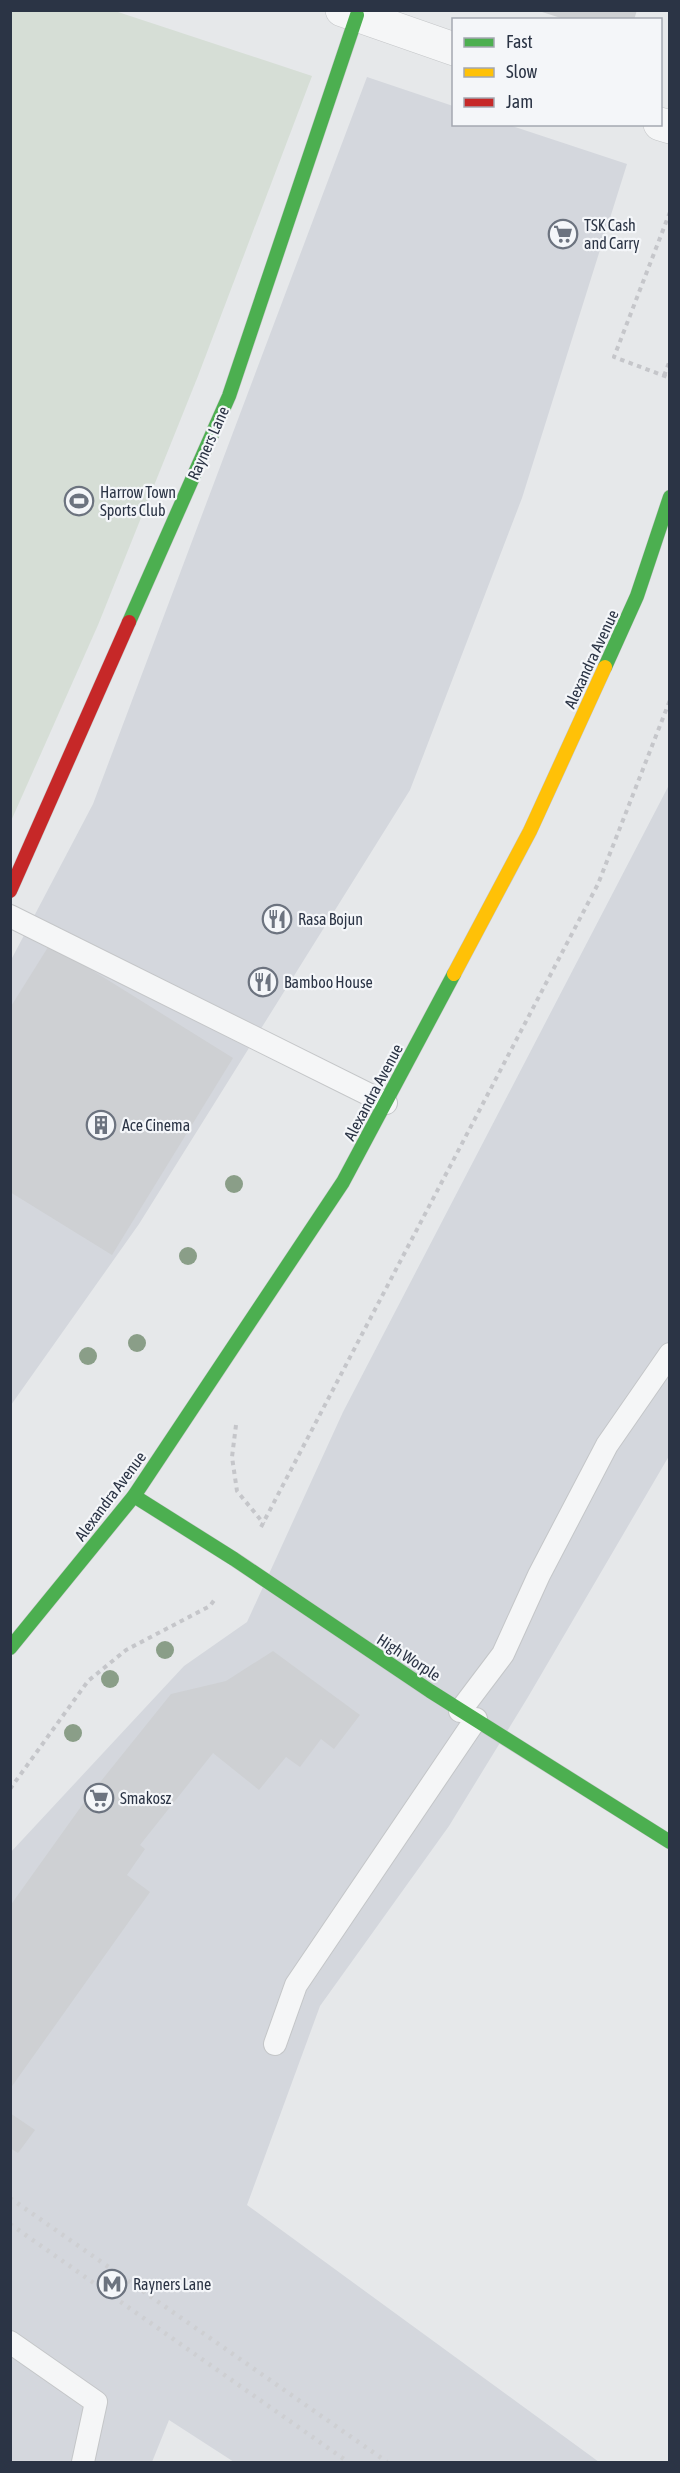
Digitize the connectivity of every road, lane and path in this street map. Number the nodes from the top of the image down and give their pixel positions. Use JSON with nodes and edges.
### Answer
{"nodes":[{"id":1,"x":350,"y":13,"type":"edge"},
{"id":2,"x":399,"y":20,"type":"edge"},
{"id":3,"x":452,"y":49,"type":"edge"},
{"id":4,"x":669,"y":212,"type":"edge"},
{"id":5,"x":669,"y":360,"type":"edge"},
{"id":6,"x":664,"y":376,"type":"junction"},
{"id":7,"x":669,"y":378,"type":"edge"},
{"id":8,"x":669,"y":496,"type":"edge"},
{"id":9,"x":669,"y":700,"type":"edge"},
{"id":10,"x":10,"y":891,"type":"edge"},
{"id":11,"x":10,"y":916,"type":"edge"},
{"id":12,"x":386,"y":1103,"type":"junction"},
{"id":13,"x":669,"y":1354,"type":"edge"},
{"id":14,"x":239,"y":1414,"type":"dead end"},
{"id":15,"x":134,"y":1496,"type":"junction"},
{"id":16,"x":263,"y":1524,"type":"junction"},
{"id":17,"x":273,"y":1531,"type":"dead end"},
{"id":18,"x":258,"y":1533,"type":"dead end"},
{"id":19,"x":220,"y":1593,"type":"dead end"},
{"id":20,"x":10,"y":1648,"type":"edge"},
{"id":21,"x":468,"y":1715,"type":"junction"},
{"id":22,"x":10,"y":1789,"type":"edge"},
{"id":23,"x":669,"y":1842,"type":"edge"},
{"id":24,"x":275,"y":2044,"type":"dead end"},
{"id":25,"x":10,"y":2342,"type":"edge"},
{"id":26,"x":83,"y":2463,"type":"edge"}],
"edges":[{"from":1,"to":2,"type":"street","name":"Rayners Lane"},
{"from":1,"to":10,"type":"street","name":"Rayners Lane"},
{"from":2,"to":3,"type":"street","name":"Rayners Lane"},
{"from":4,"to":6,"type":"path"},
{"from":5,"to":6,"type":"path"},
{"from":6,"to":7,"type":"path"},
{"from":8,"to":12,"type":"street","name":"Alexandra Avenue"},
{"from":9,"to":16,"type":"path"},
{"from":11,"to":12,"type":"lane"},
{"from":12,"to":15,"type":"street","name":"Alexandra Avenue"},
{"from":13,"to":21,"type":"lane"},
{"from":14,"to":16,"type":"path"},
{"from":15,"to":20,"type":"street","name":"Alexandra Avenue"},
{"from":15,"to":21,"type":"street","name":"High Worple"},
{"from":16,"to":17,"type":"path"},
{"from":16,"to":18,"type":"path"},
{"from":19,"to":22,"type":"path"},
{"from":21,"to":23,"type":"street","name":"High Worple"},
{"from":21,"to":24,"type":"lane"},
{"from":25,"to":26,"type":"lane"}]}
